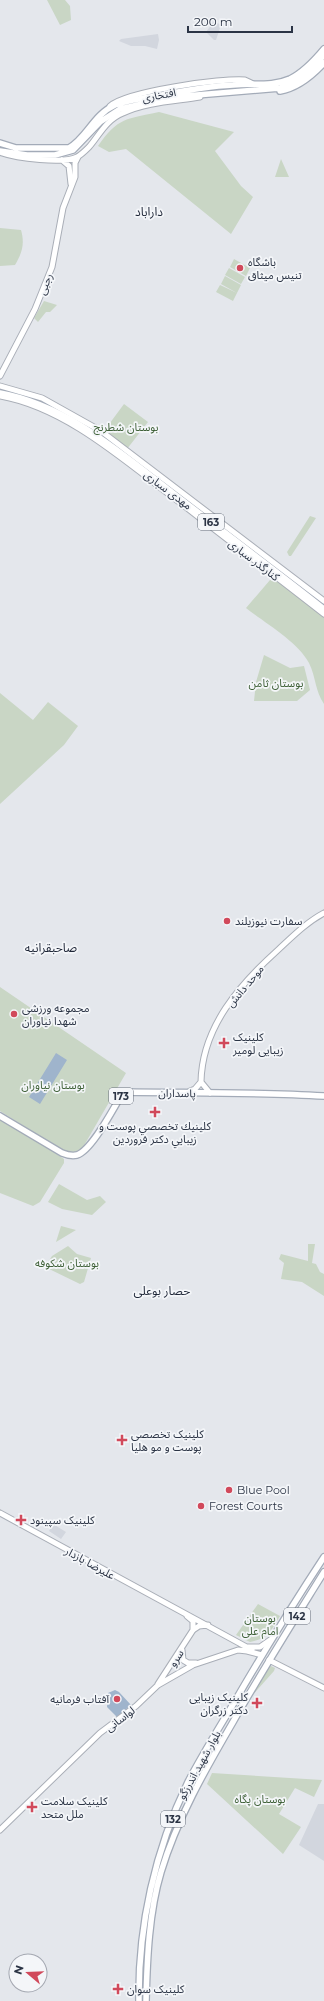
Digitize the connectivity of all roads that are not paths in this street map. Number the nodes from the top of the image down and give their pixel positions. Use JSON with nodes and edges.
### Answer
{"nodes":[{"id":1,"x":324,"y":49,"type":"edge"},
{"id":2,"x":324,"y":55,"type":"edge"},
{"id":3,"x":324,"y":63,"type":"edge"},
{"id":4,"x":294,"y":82,"type":"junction"},
{"id":5,"x":253,"y":84,"type":"junction"},
{"id":6,"x":239,"y":87,"type":"junction"},
{"id":7,"x":257,"y":91,"type":"junction"},
{"id":8,"x":105,"y":110,"type":"junction"},
{"id":9,"x":0,"y":142,"type":"edge"},
{"id":10,"x":0,"y":152,"type":"edge"},
{"id":11,"x":78,"y":157,"type":"junction"},
{"id":12,"x":59,"y":159,"type":"junction"},
{"id":13,"x":71,"y":186,"type":"junction"},
{"id":14,"x":0,"y":376,"type":"edge"},
{"id":15,"x":0,"y":386,"type":"edge"},
{"id":16,"x":0,"y":390,"type":"edge"},
{"id":17,"x":0,"y":393,"type":"edge"},
{"id":18,"x":0,"y":396,"type":"edge"},
{"id":19,"x":50,"y":408,"type":"junction"},
{"id":20,"x":98,"y":434,"type":"junction"},
{"id":21,"x":282,"y":572,"type":"junction"},
{"id":22,"x":324,"y":601,"type":"edge"},
{"id":23,"x":324,"y":605,"type":"edge"},
{"id":24,"x":324,"y":609,"type":"edge"},
{"id":25,"x":324,"y":614,"type":"edge"},
{"id":26,"x":324,"y":913,"type":"edge"},
{"id":27,"x":201,"y":1082,"type":"junction"},
{"id":28,"x":190,"y":1091,"type":"joint"},
{"id":29,"x":210,"y":1093,"type":"junction"},
{"id":30,"x":324,"y":1096,"type":"edge"},
{"id":31,"x":0,"y":1116,"type":"edge"},
{"id":32,"x":62,"y":1152,"type":"junction"},
{"id":33,"x":0,"y":1513,"type":"edge"},
{"id":34,"x":324,"y":1558,"type":"edge"},
{"id":35,"x":324,"y":1572,"type":"edge"},
{"id":36,"x":180,"y":1611,"type":"junction"},
{"id":37,"x":209,"y":1625,"type":"junction"},
{"id":38,"x":193,"y":1630,"type":"junction"},
{"id":39,"x":272,"y":1639,"type":"junction"},
{"id":40,"x":237,"y":1641,"type":"junction"},
{"id":41,"x":279,"y":1643,"type":"junction"},
{"id":42,"x":185,"y":1644,"type":"junction"},
{"id":43,"x":247,"y":1647,"type":"junction"},
{"id":44,"x":238,"y":1650,"type":"junction"},
{"id":45,"x":262,"y":1656,"type":"junction"},
{"id":46,"x":212,"y":1659,"type":"junction"},
{"id":47,"x":269,"y":1660,"type":"junction"},
{"id":48,"x":158,"y":1684,"type":"junction"},
{"id":49,"x":324,"y":1688,"type":"edge"},
{"id":50,"x":216,"y":1734,"type":"junction"},
{"id":51,"x":224,"y":1738,"type":"junction"},
{"id":52,"x":0,"y":1830,"type":"edge"},
{"id":53,"x":138,"y":1971,"type":"junction"},
{"id":54,"x":146,"y":1972,"type":"junction"},
{"id":55,"x":139,"y":2001,"type":"edge"},
{"id":56,"x":146,"y":2001,"type":"edge"}],
"edges":[{"from":1,"to":4,"type":"main road","name":"افتخاری"},
{"from":2,"to":4,"type":"main road","name":"افتخاری"},
{"from":3,"to":4,"type":"main road"},
{"from":4,"to":5,"type":"main road","name":"افتخاری"},
{"from":4,"to":7,"type":"main road","name":"افتخاری"},
{"from":5,"to":6,"type":"main road","name":"افتخاری"},
{"from":5,"to":8,"type":"main road"},
{"from":6,"to":7,"type":"main road","name":"افتخاری"},
{"from":6,"to":8,"type":"main road","name":"افتخاری"},
{"from":6,"to":10,"type":"main road","name":"افتخاری"},
{"from":7,"to":11,"type":"main road"},
{"from":8,"to":9,"type":"main road","name":"افتخاری"},
{"from":10,"to":12,"type":"main road"},
{"from":11,"to":12,"type":"main road"},
{"from":11,"to":13,"type":"main road","name":"رجبی"},
{"from":12,"to":13,"type":"main road","name":"رجبی"},
{"from":13,"to":14,"type":"main road","name":"رجبی"},
{"from":15,"to":19,"type":"main road"},
{"from":16,"to":19,"type":"main road","number":"163"},
{"from":17,"to":19,"type":"main road","name":"مهدی سباری","number":"163"},
{"from":18,"to":19,"type":"main road"},
{"from":19,"to":20,"type":"main road","name":"مهدی سباری","number":"163"},
{"from":20,"to":21,"type":"main road","name":"مهدی سباری","number":"163"},
{"from":20,"to":25,"type":"main road","name":"کنارگذر سباری"},
{"from":21,"to":22,"type":"main road","name":"کنارگذر سباری"},
{"from":21,"to":23,"type":"main road","name":"مهدی سباری","number":"163"},
{"from":21,"to":24,"type":"main road","name":"مهدی سباری","number":"163"},
{"from":26,"to":27,"type":"main road","name":"موحد دانش"},
{"from":27,"to":28,"type":"main road"},
{"from":27,"to":29,"type":"main road"},
{"from":28,"to":32,"type":"main road","name":"پاسداران","number":"173"},
{"from":29,"to":30,"type":"main road","name":"پاسداران","number":"173"},
{"from":29,"to":32,"type":"main road","name":"پاسداران","number":"173"},
{"from":31,"to":32,"type":"main road","name":"پاسداران","number":"173"},
{"from":33,"to":36,"type":"main road","name":"علیرضا بازدار"},
{"from":34,"to":39,"type":"main road","number":"142"},
{"from":35,"to":41,"type":"main road","number":"142"},
{"from":36,"to":37,"type":"main road","name":"علیرضا بازدار"},
{"from":36,"to":38,"type":"main road","name":"علیرضا بازدار"},
{"from":37,"to":38,"type":"main road"},
{"from":37,"to":40,"type":"main road","name":"علیرضا بازدار"},
{"from":38,"to":42,"type":"main road","name":"سرو"},
{"from":39,"to":41,"type":"main road"},
{"from":39,"to":43,"type":"main road"},
{"from":39,"to":45,"type":"main road","number":"142"},
{"from":40,"to":43,"type":"main road","name":"علیرضا بازدار"},
{"from":40,"to":44,"type":"main road"},
{"from":41,"to":47,"type":"main road","number":"142"},
{"from":42,"to":46,"type":"main road"},
{"from":42,"to":48,"type":"main road","name":"سرو"},
{"from":43,"to":45,"type":"main road","name":"علیرضا بازدار"},
{"from":44,"to":45,"type":"main road"},
{"from":44,"to":46,"type":"main road","name":"لواسانی"},
{"from":45,"to":47,"type":"main road"},
{"from":45,"to":50,"type":"main road","name":"بلوار شهید اندرزگو","number":"132"},
{"from":46,"to":48,"type":"main road","name":"لواسانی"},
{"from":47,"to":49,"type":"main road"},
{"from":47,"to":51,"type":"main road","name":"بلوار شهید اندرزگو","number":"132"},
{"from":48,"to":52,"type":"main road","name":"لواسانی"},
{"from":50,"to":51,"type":"main road"},
{"from":50,"to":53,"type":"main road","name":"بلوار شهید اندرزگو","number":"132"},
{"from":51,"to":54,"type":"main road","name":"بلوار شهید اندرزگو","number":"132"},
{"from":53,"to":54,"type":"main road"},
{"from":53,"to":55,"type":"main road","name":"بلوار شهید اندرزگو","number":"132"},
{"from":54,"to":56,"type":"main road","name":"بلوار شهید اندرزگو","number":"132"}]}
